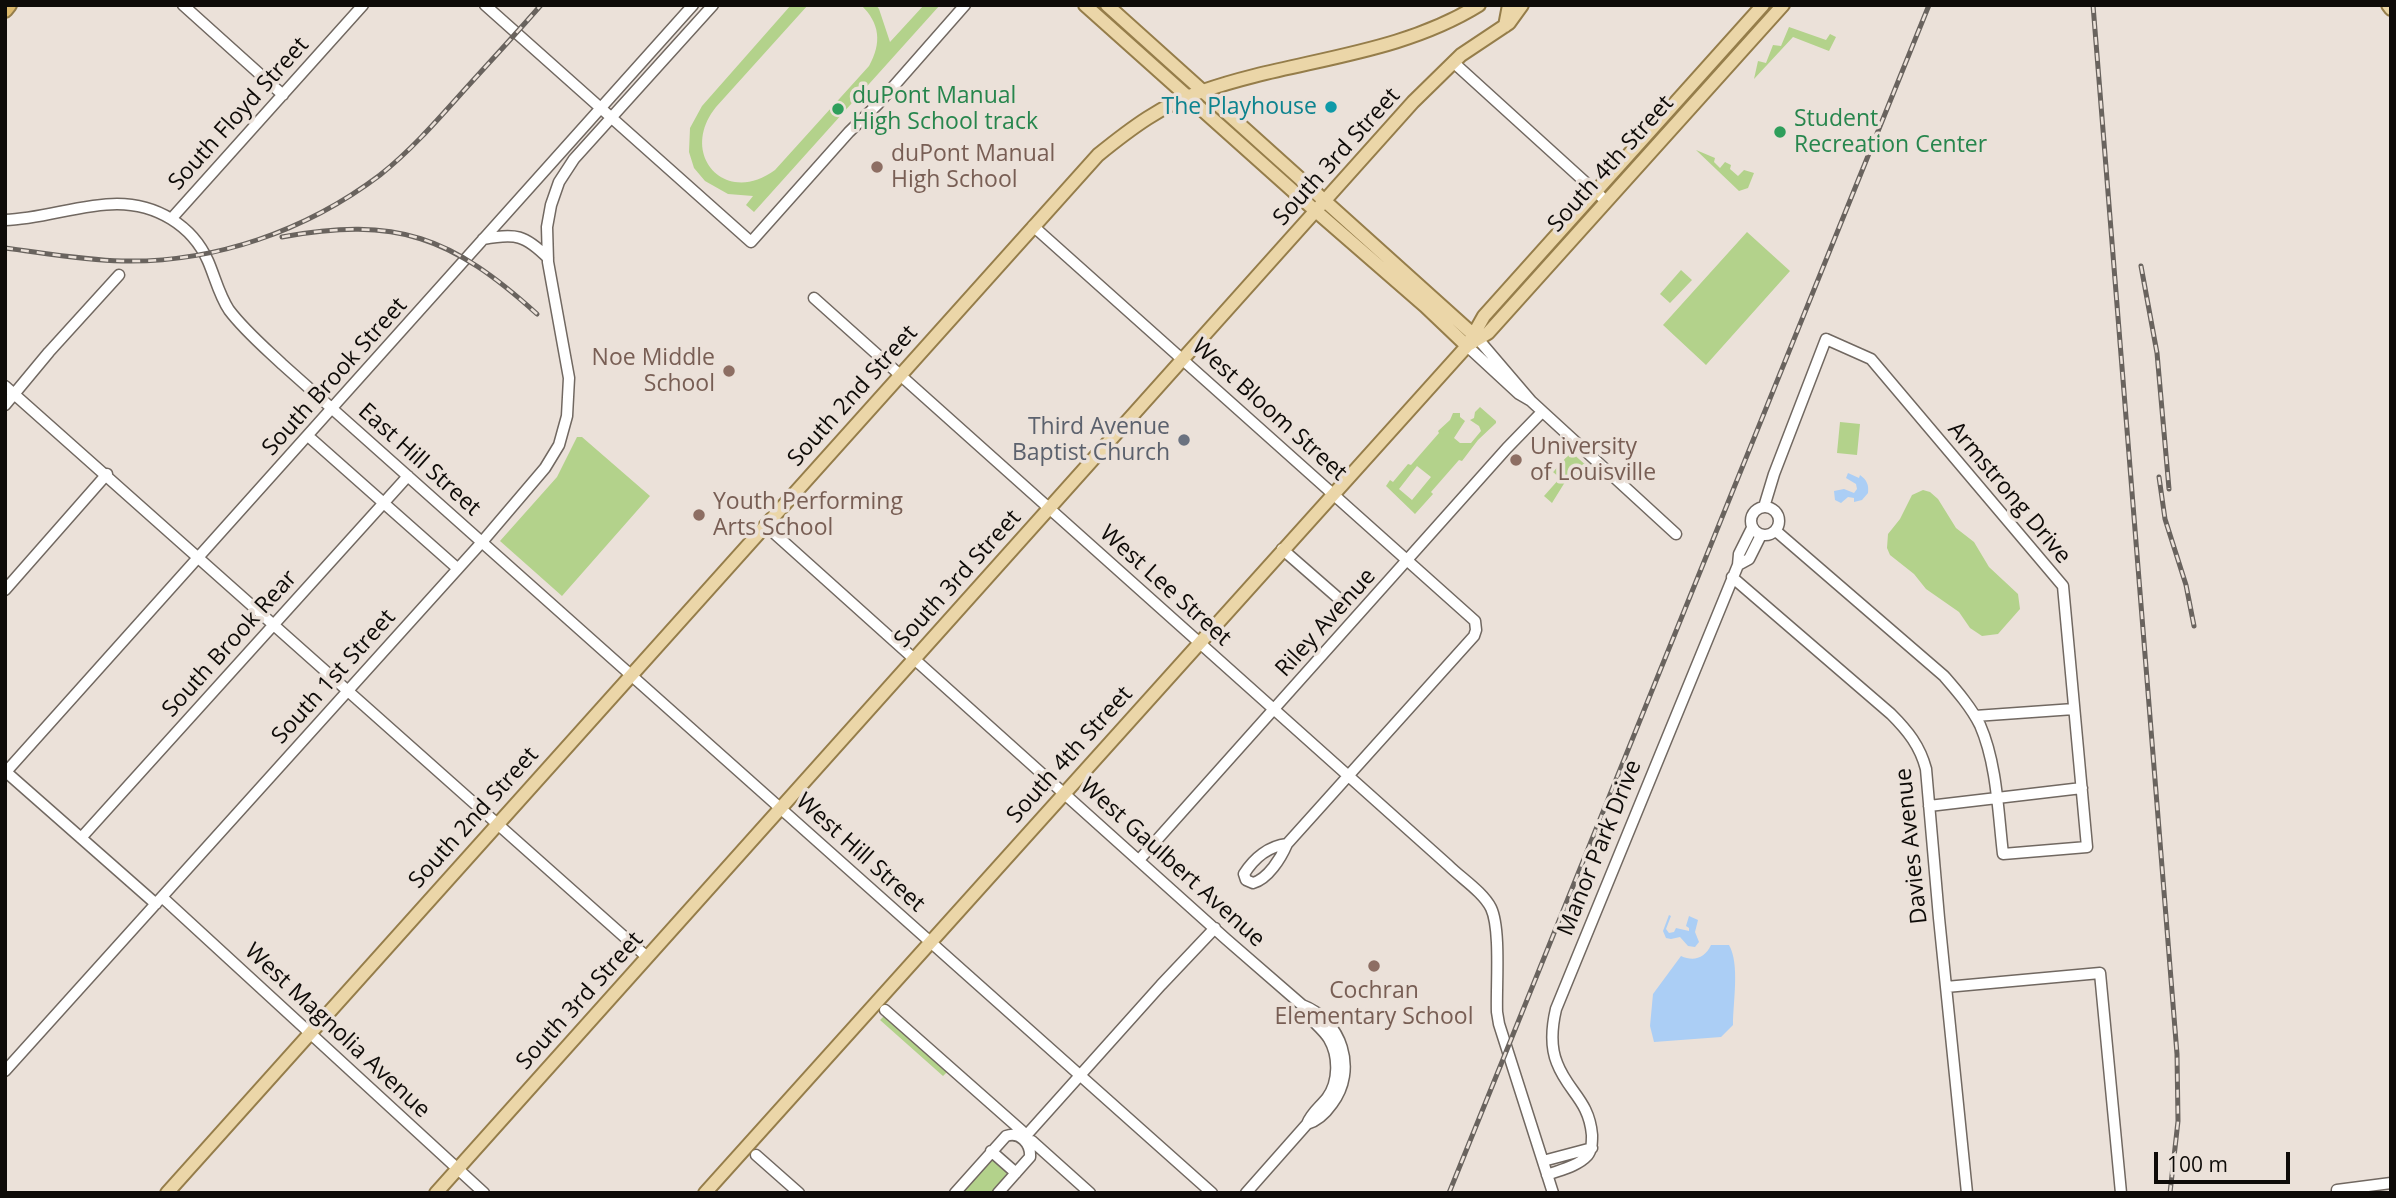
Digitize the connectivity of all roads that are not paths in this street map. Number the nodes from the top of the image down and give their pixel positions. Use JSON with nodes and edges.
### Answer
{"nodes":[{"id":1,"x":183,"y":5,"type":"edge"},
{"id":2,"x":363,"y":5,"type":"edge"},
{"id":3,"x":485,"y":5,"type":"edge"},
{"id":4,"x":692,"y":5,"type":"edge"},
{"id":5,"x":713,"y":5,"type":"edge"},
{"id":6,"x":965,"y":5,"type":"edge"},
{"id":7,"x":1085,"y":5,"type":"edge"},
{"id":8,"x":1107,"y":5,"type":"edge"},
{"id":9,"x":1479,"y":5,"type":"edge"},
{"id":10,"x":1509,"y":5,"type":"edge"},
{"id":11,"x":1522,"y":5,"type":"edge"},
{"id":12,"x":1763,"y":5,"type":"edge"},
{"id":13,"x":1783,"y":5,"type":"edge"},
{"id":14,"x":1505,"y":26,"type":"junction"},
{"id":15,"x":1453,"y":62,"type":"junction"},
{"id":16,"x":283,"y":94,"type":"junction"},
{"id":17,"x":1195,"y":94,"type":"junction"},
{"id":18,"x":600,"y":108,"type":"junction"},
{"id":19,"x":611,"y":118,"type":"junction"},
{"id":20,"x":1596,"y":191,"type":"junction"},
{"id":21,"x":1326,"y":200,"type":"junction"},
{"id":22,"x":1606,"y":201,"type":"junction"},
{"id":23,"x":1316,"y":211,"type":"junction"},
{"id":24,"x":172,"y":218,"type":"junction"},
{"id":25,"x":5,"y":220,"type":"edge"},
{"id":26,"x":1033,"y":226,"type":"junction"},
{"id":27,"x":483,"y":239,"type":"junction"},
{"id":28,"x":548,"y":258,"type":"junction"},
{"id":29,"x":119,"y":275,"type":"dead end"},
{"id":30,"x":814,"y":298,"type":"dead end"},
{"id":31,"x":1473,"y":339,"type":"junction"},
{"id":32,"x":1826,"y":340,"type":"joint"},
{"id":33,"x":1183,"y":359,"type":"junction"},
{"id":34,"x":899,"y":375,"type":"junction"},
{"id":35,"x":5,"y":386,"type":"edge"},
{"id":36,"x":15,"y":393,"type":"junction"},
{"id":37,"x":5,"y":405,"type":"edge"},
{"id":38,"x":333,"y":408,"type":"junction"},
{"id":39,"x":1542,"y":412,"type":"junction"},
{"id":40,"x":308,"y":436,"type":"junction"},
{"id":41,"x":107,"y":474,"type":"junction"},
{"id":42,"x":408,"y":476,"type":"junction"},
{"id":43,"x":1333,"y":493,"type":"junction"},
{"id":44,"x":383,"y":503,"type":"junction"},
{"id":45,"x":1764,"y":507,"type":"junction"},
{"id":46,"x":1049,"y":509,"type":"junction"},
{"id":47,"x":765,"y":525,"type":"junction"},
{"id":48,"x":1776,"y":531,"type":"junction"},
{"id":49,"x":1756,"y":532,"type":"junction"},
{"id":50,"x":1676,"y":534,"type":"dead end"},
{"id":51,"x":482,"y":542,"type":"junction"},
{"id":52,"x":1282,"y":549,"type":"junction"},
{"id":53,"x":200,"y":557,"type":"junction"},
{"id":54,"x":1408,"y":560,"type":"junction"},
{"id":55,"x":457,"y":568,"type":"junction"},
{"id":56,"x":1732,"y":577,"type":"junction"},
{"id":57,"x":5,"y":590,"type":"edge"},
{"id":58,"x":1345,"y":604,"type":"dead end"},
{"id":59,"x":275,"y":624,"type":"junction"},
{"id":60,"x":1199,"y":642,"type":"junction"},
{"id":61,"x":915,"y":658,"type":"junction"},
{"id":62,"x":631,"y":674,"type":"junction"},
{"id":63,"x":348,"y":690,"type":"junction"},
{"id":64,"x":2074,"y":709,"type":"junction"},
{"id":65,"x":1274,"y":710,"type":"junction"},
{"id":66,"x":1975,"y":716,"type":"junction"},
{"id":67,"x":6,"y":772,"type":"edge"},
{"id":68,"x":1348,"y":776,"type":"junction"},
{"id":69,"x":2082,"y":788,"type":"junction"},
{"id":70,"x":1065,"y":792,"type":"junction"},
{"id":71,"x":1996,"y":798,"type":"junction"},
{"id":72,"x":1929,"y":806,"type":"junction"},
{"id":73,"x":781,"y":808,"type":"junction"},
{"id":74,"x":498,"y":823,"type":"junction"},
{"id":75,"x":82,"y":838,"type":"junction"},
{"id":76,"x":1287,"y":844,"type":"junction"},
{"id":77,"x":1139,"y":860,"type":"junction"},
{"id":78,"x":159,"y":901,"type":"junction"},
{"id":79,"x":1215,"y":929,"type":"junction"},
{"id":80,"x":931,"y":941,"type":"junction"},
{"id":81,"x":647,"y":957,"type":"junction"},
{"id":82,"x":1945,"y":987,"type":"junction"},
{"id":83,"x":885,"y":1010,"type":"dead end"},
{"id":84,"x":311,"y":1032,"type":"junction"},
{"id":85,"x":5,"y":1071,"type":"edge"},
{"id":86,"x":1080,"y":1075,"type":"junction"},
{"id":87,"x":1026,"y":1137,"type":"junction"},
{"id":88,"x":1592,"y":1148,"type":"junction"},
{"id":89,"x":991,"y":1151,"type":"junction"},
{"id":90,"x":756,"y":1155,"type":"dead end"},
{"id":91,"x":1543,"y":1161,"type":"junction"},
{"id":92,"x":458,"y":1169,"type":"junction"},
{"id":93,"x":1016,"y":1173,"type":"junction"},
{"id":94,"x":1547,"y":1175,"type":"junction"},
{"id":95,"x":2391,"y":1183,"type":"edge"},
{"id":96,"x":167,"y":1193,"type":"edge"},
{"id":97,"x":436,"y":1193,"type":"edge"},
{"id":98,"x":484,"y":1193,"type":"edge"},
{"id":99,"x":705,"y":1193,"type":"edge"},
{"id":100,"x":799,"y":1193,"type":"edge"},
{"id":101,"x":955,"y":1193,"type":"edge"},
{"id":102,"x":998,"y":1193,"type":"edge"},
{"id":103,"x":1090,"y":1193,"type":"edge"},
{"id":104,"x":1212,"y":1193,"type":"edge"},
{"id":105,"x":1246,"y":1193,"type":"edge"},
{"id":106,"x":1553,"y":1193,"type":"edge"},
{"id":107,"x":1967,"y":1193,"type":"edge"},
{"id":108,"x":2120,"y":1193,"type":"edge"},
{"id":109,"x":2337,"y":1193,"type":"edge"}],
"edges":[{"from":1,"to":16,"type":"street"},
{"from":2,"to":16,"type":"street","name":"South Floyd Street"},
{"from":3,"to":18,"type":"street"},
{"from":4,"to":18,"type":"street","name":"South Brook Street"},
{"from":5,"to":19,"type":"street"},
{"from":6,"to":19,"type":"street"},
{"from":7,"to":17,"type":"main road"},
{"from":8,"to":17,"type":"main road"},
{"from":9,"to":17,"type":"main road","name":"South 2nd Street"},
{"from":10,"to":14,"type":"main road"},
{"from":11,"to":14,"type":"main road","name":"South 3rd Street"},
{"from":12,"to":20,"type":"main road","name":"South 4th Street"},
{"from":13,"to":22,"type":"main road","name":"South 4th Street"},
{"from":14,"to":15,"type":"main road","name":"South 3rd Street"},
{"from":15,"to":20,"type":"street"},
{"from":15,"to":21,"type":"main road","name":"South 3rd Street"},
{"from":16,"to":24,"type":"street","name":"South Floyd Street"},
{"from":17,"to":21,"type":"main road"},
{"from":17,"to":23,"type":"main road"},
{"from":17,"to":26,"type":"main road","name":"South 2nd Street"},
{"from":18,"to":19,"type":"street"},
{"from":18,"to":27,"type":"street","name":"South Brook Street"},
{"from":19,"to":28,"type":"street","name":"South 1st Street"},
{"from":20,"to":22,"type":"street"},
{"from":20,"to":31,"type":"main road","name":"South 4th Street"},
{"from":21,"to":23,"type":"main road","name":"South 3rd Street"},
{"from":21,"to":31,"type":"main road"},
{"from":22,"to":31,"type":"main road","name":"South 4th Street"},
{"from":23,"to":31,"type":"main road"},
{"from":23,"to":33,"type":"main road","name":"South 3rd Street"},
{"from":24,"to":25,"type":"street","name":"East Hill Street"},
{"from":24,"to":38,"type":"street","name":"East Hill Street"},
{"from":26,"to":33,"type":"street","name":"West Bloom Street"},
{"from":26,"to":34,"type":"main road","name":"South 2nd Street"},
{"from":27,"to":28,"type":"street"},
{"from":27,"to":38,"type":"street","name":"South Brook Street"},
{"from":28,"to":51,"type":"street","name":"South 1st Street"},
{"from":29,"to":36,"type":"street"},
{"from":30,"to":34,"type":"street","name":"West Lee Street"},
{"from":31,"to":39,"type":"street"},
{"from":31,"to":43,"type":"main road","name":"South 4th Street"},
{"from":32,"to":45,"type":"street","name":"Manor Park Drive"},
{"from":32,"to":64,"type":"street","name":"Armstrong Drive"},
{"from":33,"to":43,"type":"street","name":"West Bloom Street"},
{"from":33,"to":46,"type":"main road","name":"South 3rd Street"},
{"from":34,"to":46,"type":"street","name":"West Lee Street"},
{"from":34,"to":47,"type":"main road","name":"South 2nd Street"},
{"from":35,"to":36,"type":"street"},
{"from":36,"to":37,"type":"street"},
{"from":36,"to":41,"type":"street"},
{"from":38,"to":40,"type":"street","name":"South Brook Street"},
{"from":38,"to":42,"type":"street","name":"East Hill Street"},
{"from":39,"to":50,"type":"street"},
{"from":39,"to":54,"type":"street","name":"Riley Avenue"},
{"from":40,"to":44,"type":"street"},
{"from":40,"to":53,"type":"street","name":"South Brook Street"},
{"from":41,"to":53,"type":"street"},
{"from":41,"to":57,"type":"street"},
{"from":42,"to":44,"type":"street","name":"South Brook Rear"},
{"from":42,"to":51,"type":"street","name":"East Hill Street"},
{"from":43,"to":52,"type":"main road","name":"South 4th Street"},
{"from":43,"to":54,"type":"street","name":"West Bloom Street"},
{"from":44,"to":55,"type":"street"},
{"from":44,"to":59,"type":"street","name":"South Brook Rear"},
{"from":45,"to":48,"type":"street"},
{"from":45,"to":49,"type":"street","name":"Manor Park Drive"},
{"from":46,"to":60,"type":"street","name":"West Lee Street"},
{"from":46,"to":61,"type":"main road","name":"South 3rd Street"},
{"from":47,"to":61,"type":"street","name":"West Gaulbert Avenue"},
{"from":47,"to":62,"type":"main road","name":"South 2nd Street"},
{"from":48,"to":49,"type":"street"},
{"from":48,"to":66,"type":"street"},
{"from":49,"to":56,"type":"street","name":"Manor Park Drive"},
{"from":51,"to":55,"type":"street","name":"South 1st Street"},
{"from":51,"to":62,"type":"street","name":"West Hill Street"},
{"from":52,"to":58,"type":"street"},
{"from":52,"to":60,"type":"main road","name":"South 4th Street"},
{"from":53,"to":59,"type":"street"},
{"from":53,"to":67,"type":"street","name":"South Brook Street"},
{"from":54,"to":65,"type":"street","name":"Riley Avenue"},
{"from":54,"to":68,"type":"street","name":"West Bloom Street"},
{"from":55,"to":63,"type":"street","name":"South 1st Street"},
{"from":56,"to":72,"type":"street","name":"Davies Avenue"},
{"from":56,"to":88,"type":"street","name":"Manor Park Drive"},
{"from":59,"to":63,"type":"street"},
{"from":59,"to":75,"type":"street","name":"South Brook Rear"},
{"from":60,"to":65,"type":"street","name":"West Lee Street"},
{"from":60,"to":70,"type":"main road","name":"South 4th Street"},
{"from":61,"to":70,"type":"street","name":"West Gaulbert Avenue"},
{"from":61,"to":73,"type":"main road","name":"South 3rd Street"},
{"from":62,"to":73,"type":"street","name":"West Hill Street"},
{"from":62,"to":74,"type":"main road","name":"South 2nd Street"},
{"from":63,"to":74,"type":"street"},
{"from":63,"to":78,"type":"street","name":"South 1st Street"},
{"from":64,"to":66,"type":"street"},
{"from":64,"to":69,"type":"street","name":"Armstrong Drive"},
{"from":65,"to":68,"type":"street","name":"West Lee Street"},
{"from":65,"to":77,"type":"street","name":"Riley Avenue"},
{"from":66,"to":71,"type":"street"},
{"from":67,"to":75,"type":"street","name":"West Magnolia Avenue"},
{"from":68,"to":76,"type":"street"},
{"from":68,"to":91,"type":"street","name":"West Lee Street"},
{"from":69,"to":71,"type":"street"},
{"from":69,"to":71,"type":"street","name":"Armstrong Drive"},
{"from":70,"to":77,"type":"street","name":"West Gaulbert Avenue"},
{"from":70,"to":80,"type":"main road","name":"South 4th Street"},
{"from":71,"to":72,"type":"street"},
{"from":72,"to":82,"type":"street","name":"Davies Avenue"},
{"from":73,"to":80,"type":"street","name":"West Hill Street"},
{"from":73,"to":81,"type":"main road","name":"South 3rd Street"},
{"from":74,"to":81,"type":"street"},
{"from":74,"to":84,"type":"main road","name":"South 2nd Street"},
{"from":75,"to":78,"type":"street","name":"West Magnolia Avenue"},
{"from":76,"to":76,"type":"street"},
{"from":77,"to":79,"type":"street","name":"West Gaulbert Avenue"},
{"from":78,"to":84,"type":"street","name":"West Magnolia Avenue"},
{"from":78,"to":85,"type":"street","name":"South 1st Street"},
{"from":79,"to":86,"type":"street"},
{"from":79,"to":105,"type":"street","name":"West Gaulbert Avenue"},
{"from":80,"to":86,"type":"street","name":"West Hill Street"},
{"from":80,"to":99,"type":"main road","name":"South 4th Street"},
{"from":81,"to":92,"type":"main road","name":"South 3rd Street"},
{"from":82,"to":107,"type":"street","name":"Davies Avenue"},
{"from":82,"to":108,"type":"street"},
{"from":83,"to":87,"type":"street"},
{"from":84,"to":92,"type":"street","name":"West Magnolia Avenue"},
{"from":84,"to":96,"type":"main road","name":"South 2nd Street"},
{"from":86,"to":87,"type":"street"},
{"from":86,"to":104,"type":"street","name":"West Hill Street"},
{"from":87,"to":89,"type":"street"},
{"from":87,"to":93,"type":"street"},
{"from":87,"to":103,"type":"street"},
{"from":88,"to":91,"type":"street"},
{"from":88,"to":94,"type":"street"},
{"from":89,"to":93,"type":"street"},
{"from":89,"to":101,"type":"street"},
{"from":90,"to":100,"type":"street"},
{"from":91,"to":94,"type":"street"},
{"from":92,"to":97,"type":"main road","name":"South 3rd Street"},
{"from":92,"to":98,"type":"street","name":"West Magnolia Avenue"},
{"from":93,"to":102,"type":"street"},
{"from":94,"to":106,"type":"street"},
{"from":95,"to":109,"type":"street"}]}
